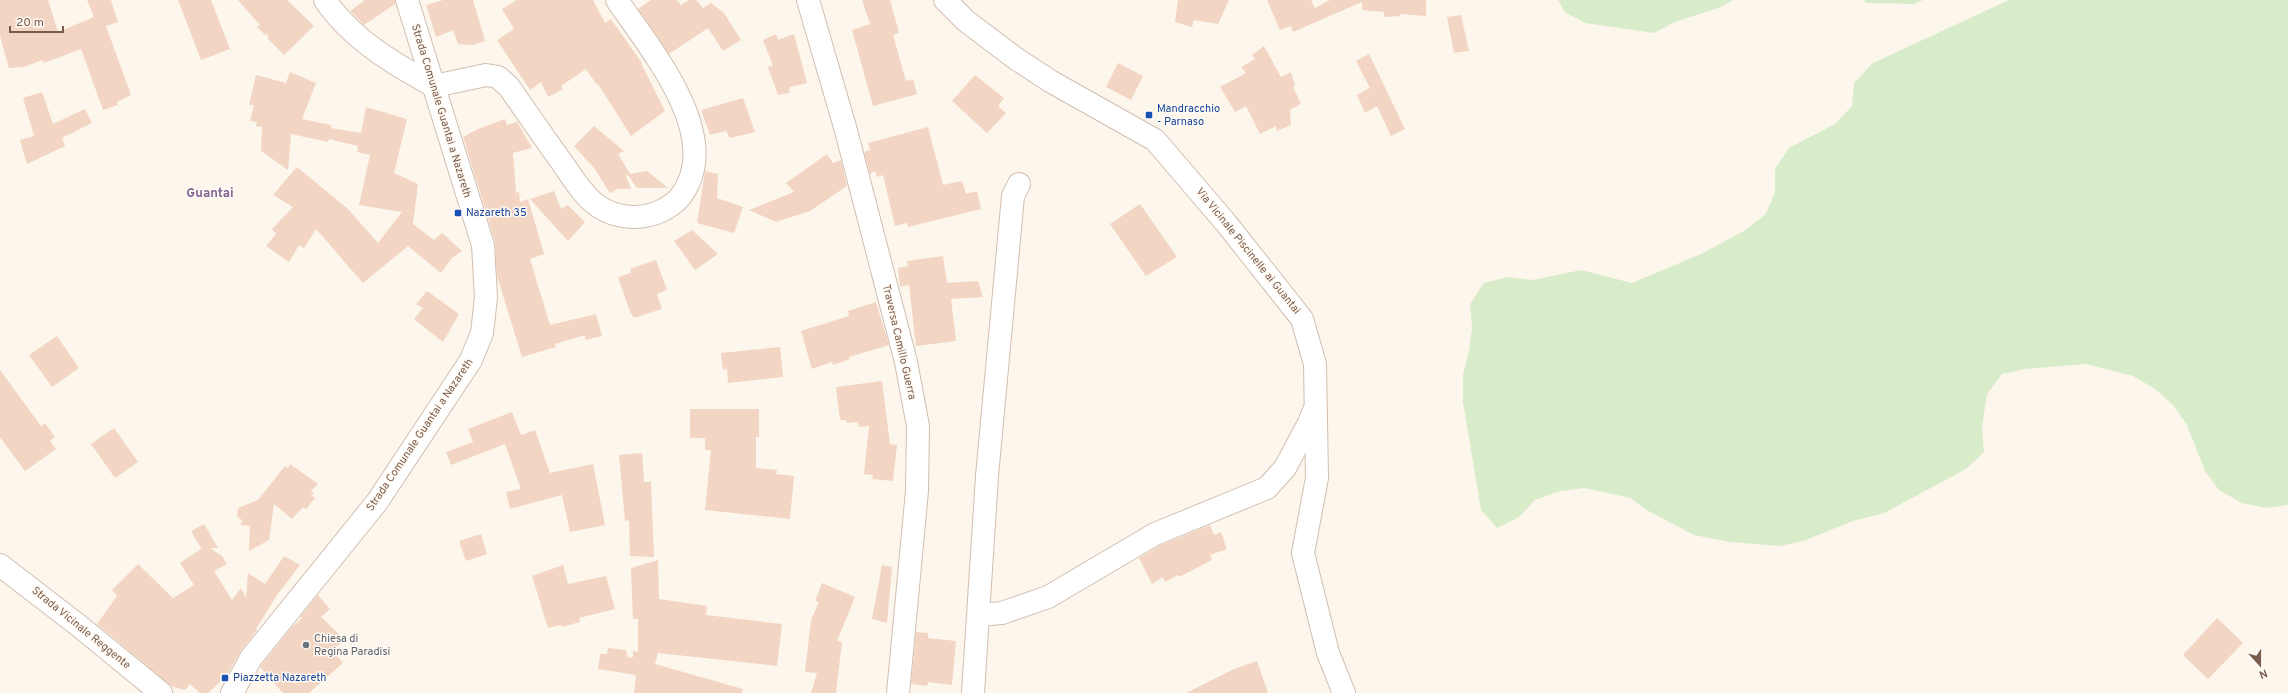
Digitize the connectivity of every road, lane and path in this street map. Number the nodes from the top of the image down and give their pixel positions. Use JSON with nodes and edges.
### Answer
{"nodes":[{"id":1,"x":325,"y":0,"type":"edge"},
{"id":2,"x":407,"y":0,"type":"edge"},
{"id":3,"x":617,"y":0,"type":"edge"},
{"id":4,"x":808,"y":0,"type":"edge"},
{"id":5,"x":951,"y":3,"type":"edge"},
{"id":6,"x":434,"y":86,"type":"junction"},
{"id":7,"x":1019,"y":184,"type":"dead end"},
{"id":8,"x":1316,"y":404,"type":"junction"},
{"id":9,"x":0,"y":565,"type":"edge"},
{"id":10,"x":979,"y":615,"type":"junction"},
{"id":11,"x":161,"y":693,"type":"edge"},
{"id":12,"x":232,"y":693,"type":"edge"},
{"id":13,"x":898,"y":693,"type":"edge"},
{"id":14,"x":974,"y":693,"type":"edge"},
{"id":15,"x":1344,"y":693,"type":"edge"}],
"edges":[{"from":1,"to":6,"type":"street"},
{"from":2,"to":6,"type":"street","name":"Strada Comunale Guantai a Nazareth"},
{"from":3,"to":6,"type":"street"},
{"from":4,"to":13,"type":"street","name":"Traversa Camillo Guerra"},
{"from":5,"to":8,"type":"street","name":"Via Vicinale Piscinelle ai Guantai"},
{"from":6,"to":12,"type":"street","name":"Strada Comunale Guantai a Nazareth"},
{"from":7,"to":10,"type":"street"},
{"from":8,"to":10,"type":"street"},
{"from":8,"to":15,"type":"street","name":"Via Vicinale Piscinelle ai Guantai"},
{"from":9,"to":11,"type":"street","name":"Strada Vicinale Reggente"},
{"from":10,"to":14,"type":"street"}]}
